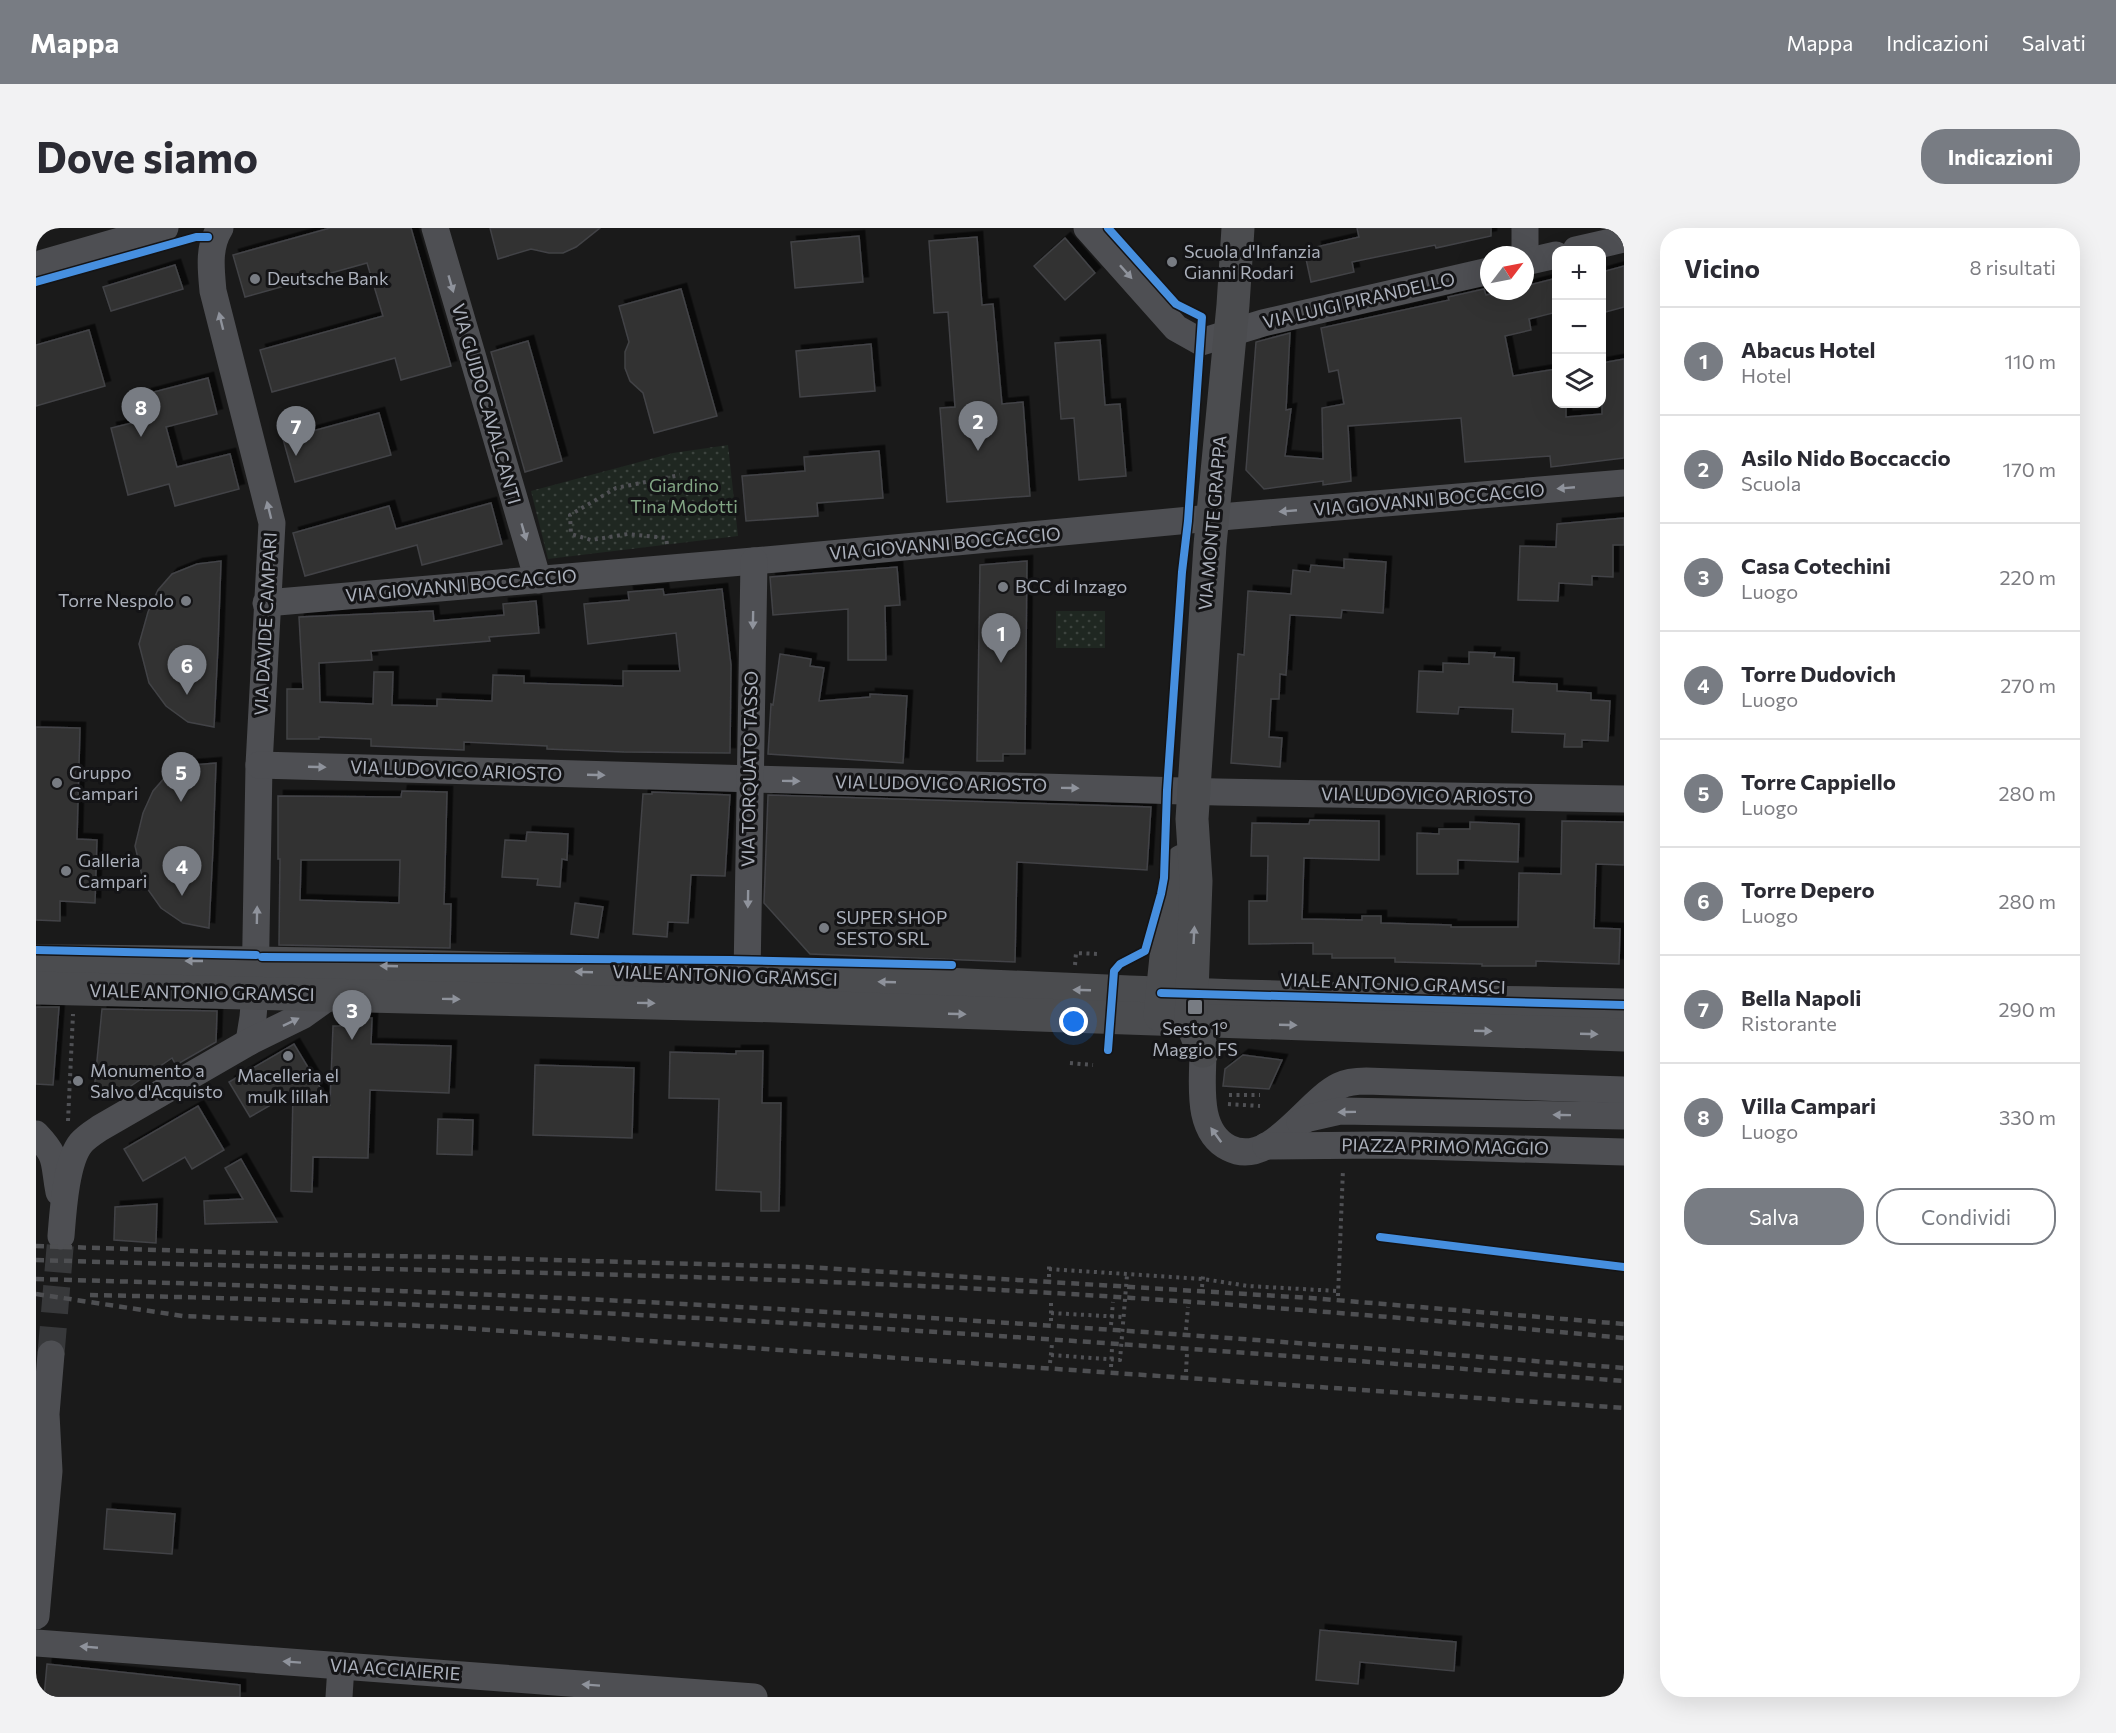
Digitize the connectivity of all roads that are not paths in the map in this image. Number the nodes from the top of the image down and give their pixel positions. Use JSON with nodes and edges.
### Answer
{"nodes":[{"id":1,"x":220,"y":228,"type":"edge"},
{"id":2,"x":435,"y":228,"type":"edge"},
{"id":3,"x":1087,"y":228,"type":"edge"},
{"id":4,"x":1238,"y":228,"type":"edge"},
{"id":5,"x":1525,"y":228,"type":"edge"},
{"id":6,"x":157,"y":229,"type":"edge"},
{"id":7,"x":1624,"y":239,"type":"edge"},
{"id":8,"x":1525,"y":246,"type":"edge"},
{"id":9,"x":1593,"y":246,"type":"edge"},
{"id":10,"x":1552,"y":256,"type":"edge"},
{"id":11,"x":1534,"y":260,"type":"edge"},
{"id":12,"x":36,"y":265,"type":"edge"},
{"id":13,"x":1480,"y":273,"type":"edge"},
{"id":14,"x":1230,"y":334,"type":"junction"},
{"id":15,"x":1624,"y":483,"type":"edge"},
{"id":16,"x":1212,"y":518,"type":"junction"},
{"id":17,"x":754,"y":561,"type":"junction"},
{"id":18,"x":538,"y":580,"type":"junction"},
{"id":19,"x":266,"y":603,"type":"junction"},
{"id":20,"x":259,"y":765,"type":"junction"},
{"id":21,"x":750,"y":780,"type":"junction"},
{"id":22,"x":1624,"y":799,"type":"edge"},
{"id":23,"x":1193,"y":805,"type":"junction"},
{"id":24,"x":36,"y":961,"type":"edge"},
{"id":25,"x":256,"y":962,"type":"junction"},
{"id":26,"x":747,"y":976,"type":"junction"},
{"id":27,"x":36,"y":988,"type":"edge"},
{"id":28,"x":255,"y":994,"type":"junction"},
{"id":29,"x":330,"y":996,"type":"junction"},
{"id":30,"x":1624,"y":1005,"type":"edge"},
{"id":31,"x":1176,"y":1007,"type":"junction"},
{"id":32,"x":1230,"y":1023,"type":"junction"},
{"id":33,"x":1624,"y":1035,"type":"edge"},
{"id":34,"x":249,"y":1042,"type":"junction"},
{"id":35,"x":1203,"y":1051,"type":"junction"},
{"id":36,"x":1624,"y":1090,"type":"edge"},
{"id":37,"x":1624,"y":1116,"type":"edge"},
{"id":38,"x":1292,"y":1126,"type":"junction"},
{"id":39,"x":100,"y":1128,"type":"junction"},
{"id":40,"x":36,"y":1133,"type":"edge"},
{"id":41,"x":1266,"y":1146,"type":"junction"},
{"id":42,"x":1624,"y":1152,"type":"edge"},
{"id":43,"x":51,"y":1354,"type":"tunnel mouth"},
{"id":44,"x":46,"y":1414,"type":"junction"},
{"id":45,"x":36,"y":1447,"type":"edge"},
{"id":46,"x":43,"y":1481,"type":"edge"},
{"id":47,"x":36,"y":1515,"type":"edge"},
{"id":48,"x":39,"y":1553,"type":"edge"},
{"id":49,"x":36,"y":1616,"type":"edge"},
{"id":50,"x":36,"y":1643,"type":"edge"},
{"id":51,"x":341,"y":1666,"type":"junction"},
{"id":52,"x":339,"y":1697,"type":"edge"},
{"id":53,"x":754,"y":1697,"type":"edge"}],
"edges":[{"from":19,"to":1,"type":"street","name":"VIA DAVIDE CAMPARI","one_way":true},
{"from":2,"to":18,"type":"street","name":"VIA GUIDO CAVALCANTI","one_way":true},
{"from":3,"to":14,"type":"street","name":"VIA LUIGI PIRANDELLO","one_way":true},
{"from":4,"to":14,"type":"main road","name":"VIA MONTE GRAPPA"},
{"from":5,"to":8,"type":"street"},
{"from":6,"to":12,"type":"street"},
{"from":7,"to":9,"type":"street"},
{"from":10,"to":11,"type":"street"},
{"from":13,"to":14,"type":"street","name":"VIA LUIGI PIRANDELLO"},
{"from":14,"to":16,"type":"main road","name":"VIA MONTE GRAPPA"},
{"from":15,"to":16,"type":"street","name":"VIA GIOVANNI BOCCACCIO","one_way":true},
{"from":16,"to":17,"type":"street","name":"VIA GIOVANNI BOCCACCIO"},
{"from":16,"to":23,"type":"main road","name":"VIA MONTE GRAPPA"},
{"from":17,"to":18,"type":"street","name":"VIA GIOVANNI BOCCACCIO"},
{"from":17,"to":21,"type":"street","name":"VIA TORQUATO TASSO","one_way":true},
{"from":18,"to":19,"type":"street","name":"VIA GIOVANNI BOCCACCIO"},
{"from":19,"to":20,"type":"street","name":"VIA DAVIDE CAMPARI"},
{"from":20,"to":21,"type":"street","name":"VIA LUDOVICO ARIOSTO","one_way":true},
{"from":25,"to":20,"type":"street","name":"VIA DAVIDE CAMPARI","one_way":true},
{"from":21,"to":23,"type":"street","name":"VIA LUDOVICO ARIOSTO","one_way":true},
{"from":21,"to":26,"type":"street","name":"VIA TORQUATO TASSO","one_way":true},
{"from":22,"to":23,"type":"street","name":"VIA LUDOVICO ARIOSTO"},
{"from":23,"to":31,"type":"main road","name":"VIA MONTE GRAPPA"},
{"from":25,"to":24,"type":"main road","name":"VIALE ANTONIO GRAMSCI","one_way":true},
{"from":26,"to":25,"type":"main road","name":"VIALE ANTONIO GRAMSCI","one_way":true},
{"from":25,"to":28,"type":"street","name":"VIA DAVIDE CAMPARI"},
{"from":31,"to":26,"type":"main road","name":"VIALE ANTONIO GRAMSCI","one_way":true},
{"from":27,"to":28,"type":"main road","name":"VIALE ANTONIO GRAMSCI"},
{"from":28,"to":29,"type":"main road","name":"VIALE ANTONIO GRAMSCI"},
{"from":28,"to":34,"type":"street","name":"VIA DAVIDE CAMPARI"},
{"from":29,"to":31,"type":"main road","name":"VIALE ANTONIO GRAMSCI","one_way":true},
{"from":34,"to":29,"type":"street","one_way":true},
{"from":30,"to":31,"type":"main road","name":"VIALE ANTONIO GRAMSCI"},
{"from":31,"to":32,"type":"main road","name":"VIALE ANTONIO GRAMSCI"},
{"from":31,"to":35,"type":"main road"},
{"from":32,"to":33,"type":"main road","name":"VIALE ANTONIO GRAMSCI","one_way":true},
{"from":32,"to":35,"type":"main road"},
{"from":34,"to":39,"type":"street"},
{"from":41,"to":35,"type":"street","name":"PIAZZA PRIMO MAGGIO","one_way":true},
{"from":36,"to":38,"type":"street","name":"PIAZZA PRIMO MAGGIO"},
{"from":37,"to":38,"type":"street","name":"PIAZZA PRIMO MAGGIO","one_way":true},
{"from":38,"to":41,"type":"street","name":"PIAZZA PRIMO MAGGIO"},
{"from":39,"to":40,"type":"street"},
{"from":39,"to":40,"type":"street"},
{"from":41,"to":42,"type":"street","name":"PIAZZA PRIMO MAGGIO"},
{"from":43,"to":44,"type":"street"},
{"from":44,"to":45,"type":"street"},
{"from":44,"to":46,"type":"street"},
{"from":46,"to":47,"type":"street"},
{"from":46,"to":48,"type":"street"},
{"from":48,"to":49,"type":"street"},
{"from":51,"to":50,"type":"street","name":"VIA ACCIAIERIE","one_way":true},
{"from":51,"to":52,"type":"street"},
{"from":53,"to":51,"type":"street","name":"VIA ACCIAIERIE","one_way":true}]}
